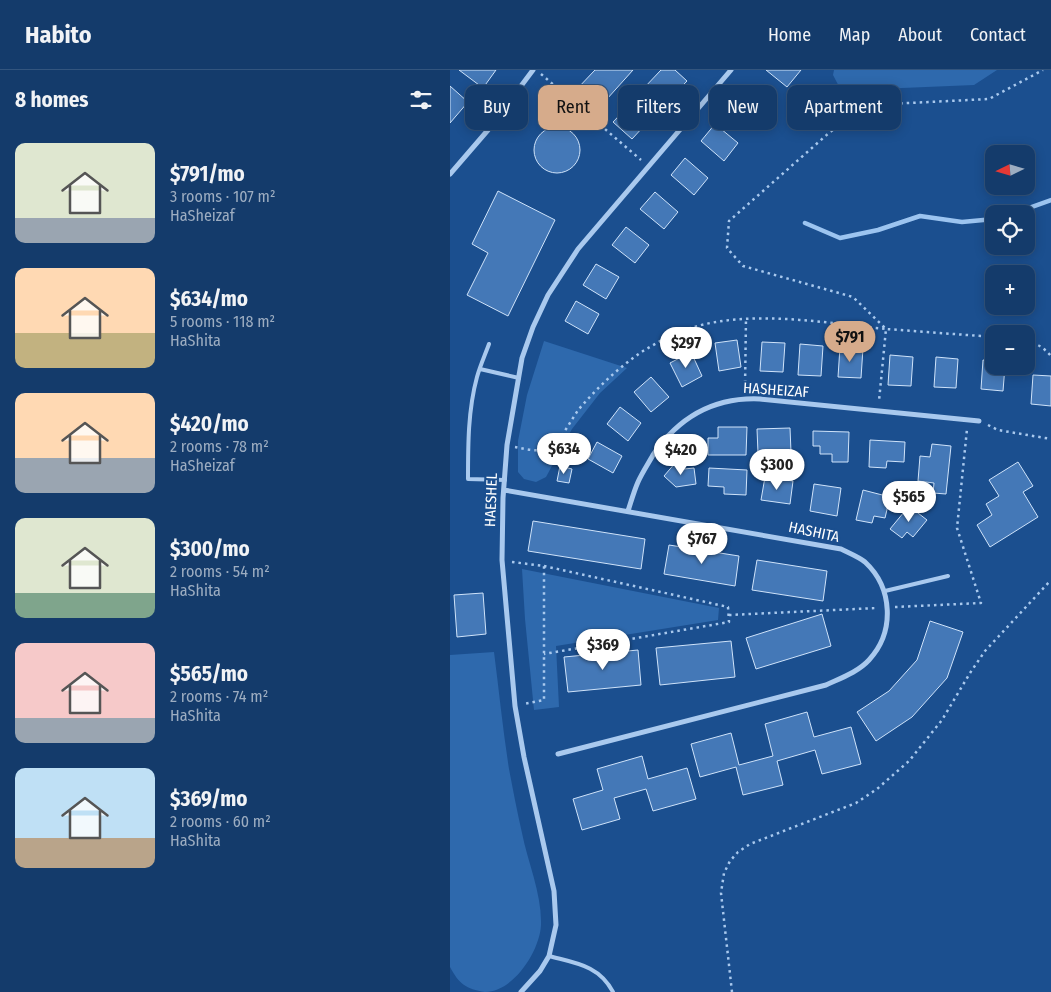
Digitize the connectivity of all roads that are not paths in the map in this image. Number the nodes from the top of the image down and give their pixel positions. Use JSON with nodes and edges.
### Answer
{"nodes":[{"id":1,"x":535,"y":70,"type":"edge"},
{"id":2,"x":731,"y":70,"type":"edge"},
{"id":3,"x":450,"y":174,"type":"edge"},
{"id":4,"x":489,"y":344,"type":"dead end"},
{"id":5,"x":480,"y":369,"type":"junction"},
{"id":6,"x":519,"y":378,"type":"junction"},
{"id":7,"x":979,"y":422,"type":"road end"},
{"id":8,"x":504,"y":480,"type":"junction"},
{"id":9,"x":504,"y":490,"type":"junction"},
{"id":10,"x":628,"y":511,"type":"junction"},
{"id":11,"x":948,"y":576,"type":"dead end"},
{"id":12,"x":885,"y":591,"type":"junction"},
{"id":13,"x":558,"y":754,"type":"dead end"},
{"id":14,"x":549,"y":956,"type":"junction"},
{"id":15,"x":522,"y":991,"type":"edge"},
{"id":16,"x":613,"y":992,"type":"edge"}],
"edges":[{"from":1,"to":3,"type":"street"},
{"from":2,"to":6,"type":"street","name":"HAESHEL"},
{"from":4,"to":5,"type":"lane"},
{"from":5,"to":6,"type":"lane"},
{"from":5,"to":8,"type":"lane"},
{"from":6,"to":8,"type":"street","name":"HAESHEL"},
{"from":7,"to":10,"type":"street","name":"HASHEIZAF"},
{"from":8,"to":9,"type":"street","name":"HAESHEL"},
{"from":9,"to":10,"type":"street","name":"HASHITA"},
{"from":9,"to":14,"type":"street","name":"HAESHEL"},
{"from":10,"to":12,"type":"street","name":"HASHITA"},
{"from":11,"to":12,"type":"lane"},
{"from":12,"to":13,"type":"street","name":"HASHITA"},
{"from":14,"to":15,"type":"street","name":"HAESHEL"},
{"from":14,"to":16,"type":"lane"}]}
